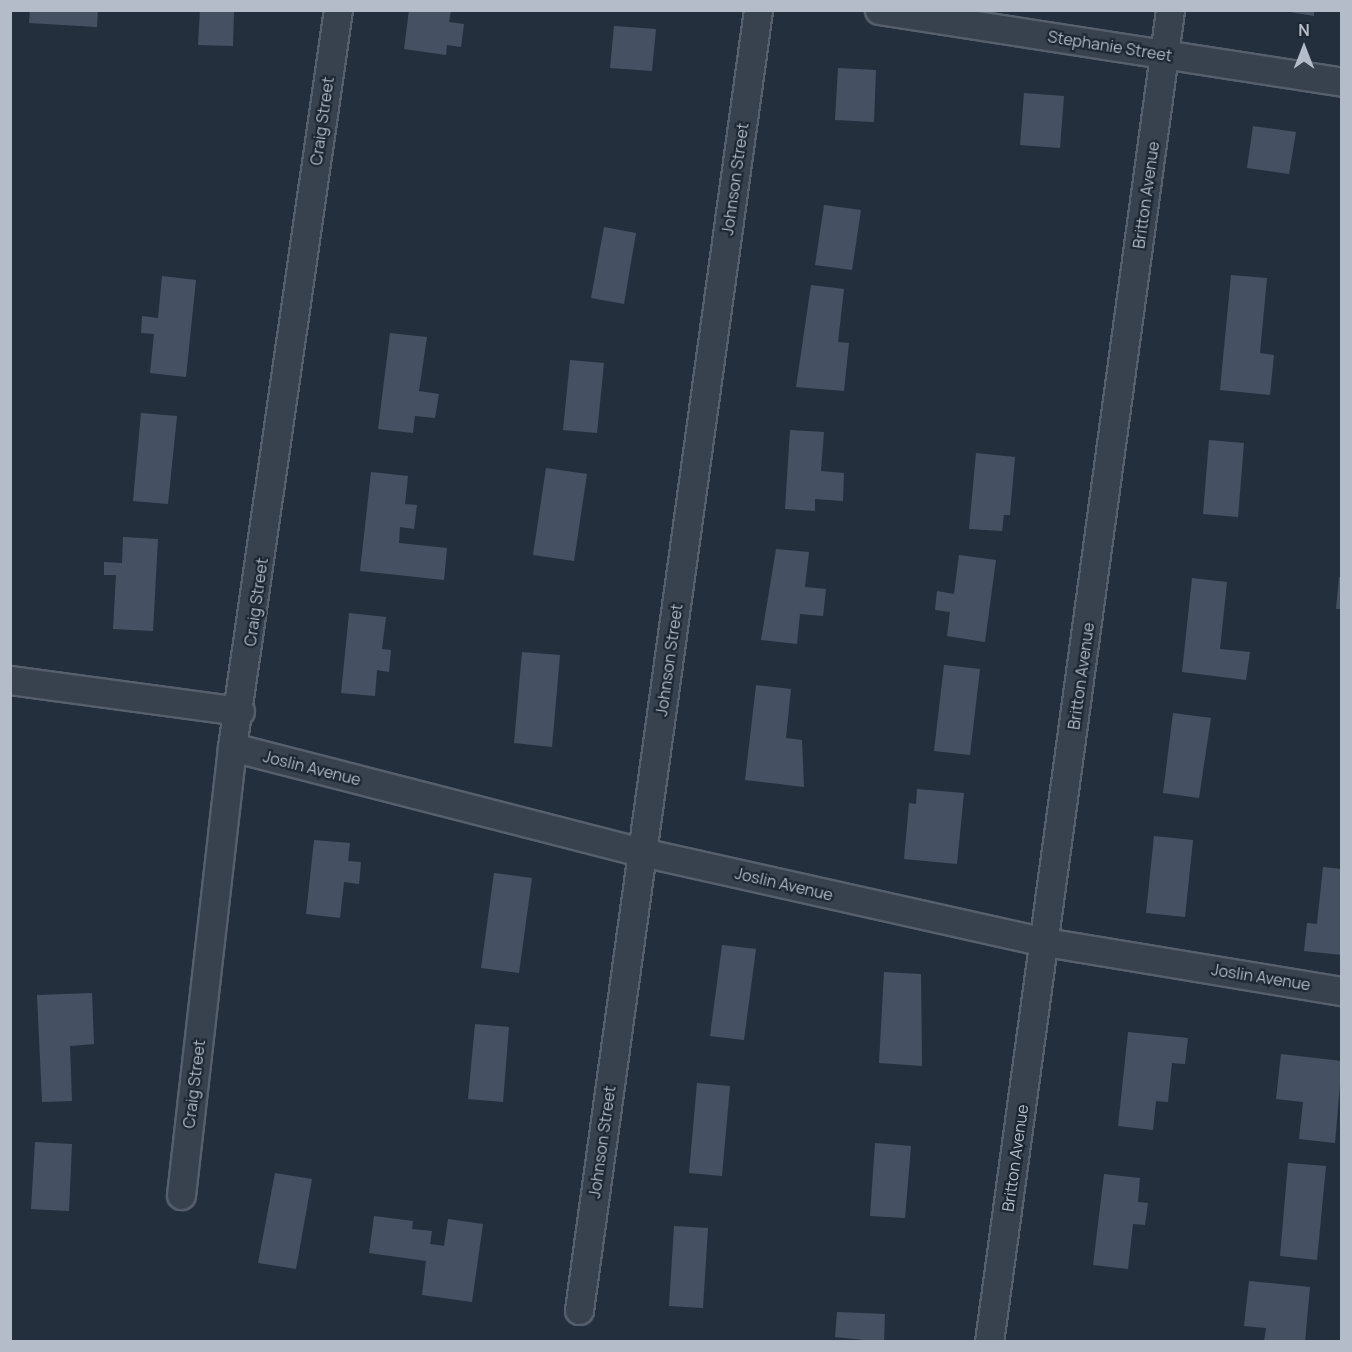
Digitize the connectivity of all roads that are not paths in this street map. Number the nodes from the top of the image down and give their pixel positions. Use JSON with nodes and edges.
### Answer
{"nodes":[{"id":1,"x":338,"y":10,"type":"edge"},
{"id":2,"x":758,"y":10,"type":"edge"},
{"id":3,"x":879,"y":10,"type":"edge"},
{"id":4,"x":1170,"y":10,"type":"edge"},
{"id":5,"x":1165,"y":54,"type":"junction"},
{"id":6,"x":1341,"y":82,"type":"edge"},
{"id":7,"x":10,"y":680,"type":"edge"},
{"id":8,"x":240,"y":711,"type":"junction"},
{"id":9,"x":232,"y":747,"type":"junction"},
{"id":10,"x":642,"y":852,"type":"junction"},
{"id":11,"x":1046,"y":942,"type":"junction"},
{"id":12,"x":1341,"y":991,"type":"edge"},
{"id":13,"x":181,"y":1195,"type":"dead end"},
{"id":14,"x":579,"y":1310,"type":"dead end"},
{"id":15,"x":989,"y":1341,"type":"edge"}],
"edges":[{"from":1,"to":8,"type":"street","name":"Craig Street"},
{"from":2,"to":10,"type":"street","name":"Johnson Street"},
{"from":3,"to":5,"type":"street","name":"Stephanie Street"},
{"from":4,"to":5,"type":"street","name":"Britton Avenue"},
{"from":5,"to":6,"type":"street","name":"Stephanie Street"},
{"from":5,"to":11,"type":"street","name":"Britton Avenue"},
{"from":7,"to":8,"type":"street"},
{"from":8,"to":9,"type":"street","name":"Craig Street"},
{"from":9,"to":10,"type":"street","name":"Joslin Avenue"},
{"from":9,"to":13,"type":"street","name":"Craig Street"},
{"from":10,"to":11,"type":"street","name":"Joslin Avenue"},
{"from":10,"to":14,"type":"street","name":"Johnson Street"},
{"from":11,"to":12,"type":"street","name":"Joslin Avenue"},
{"from":11,"to":15,"type":"street","name":"Britton Avenue"}]}
